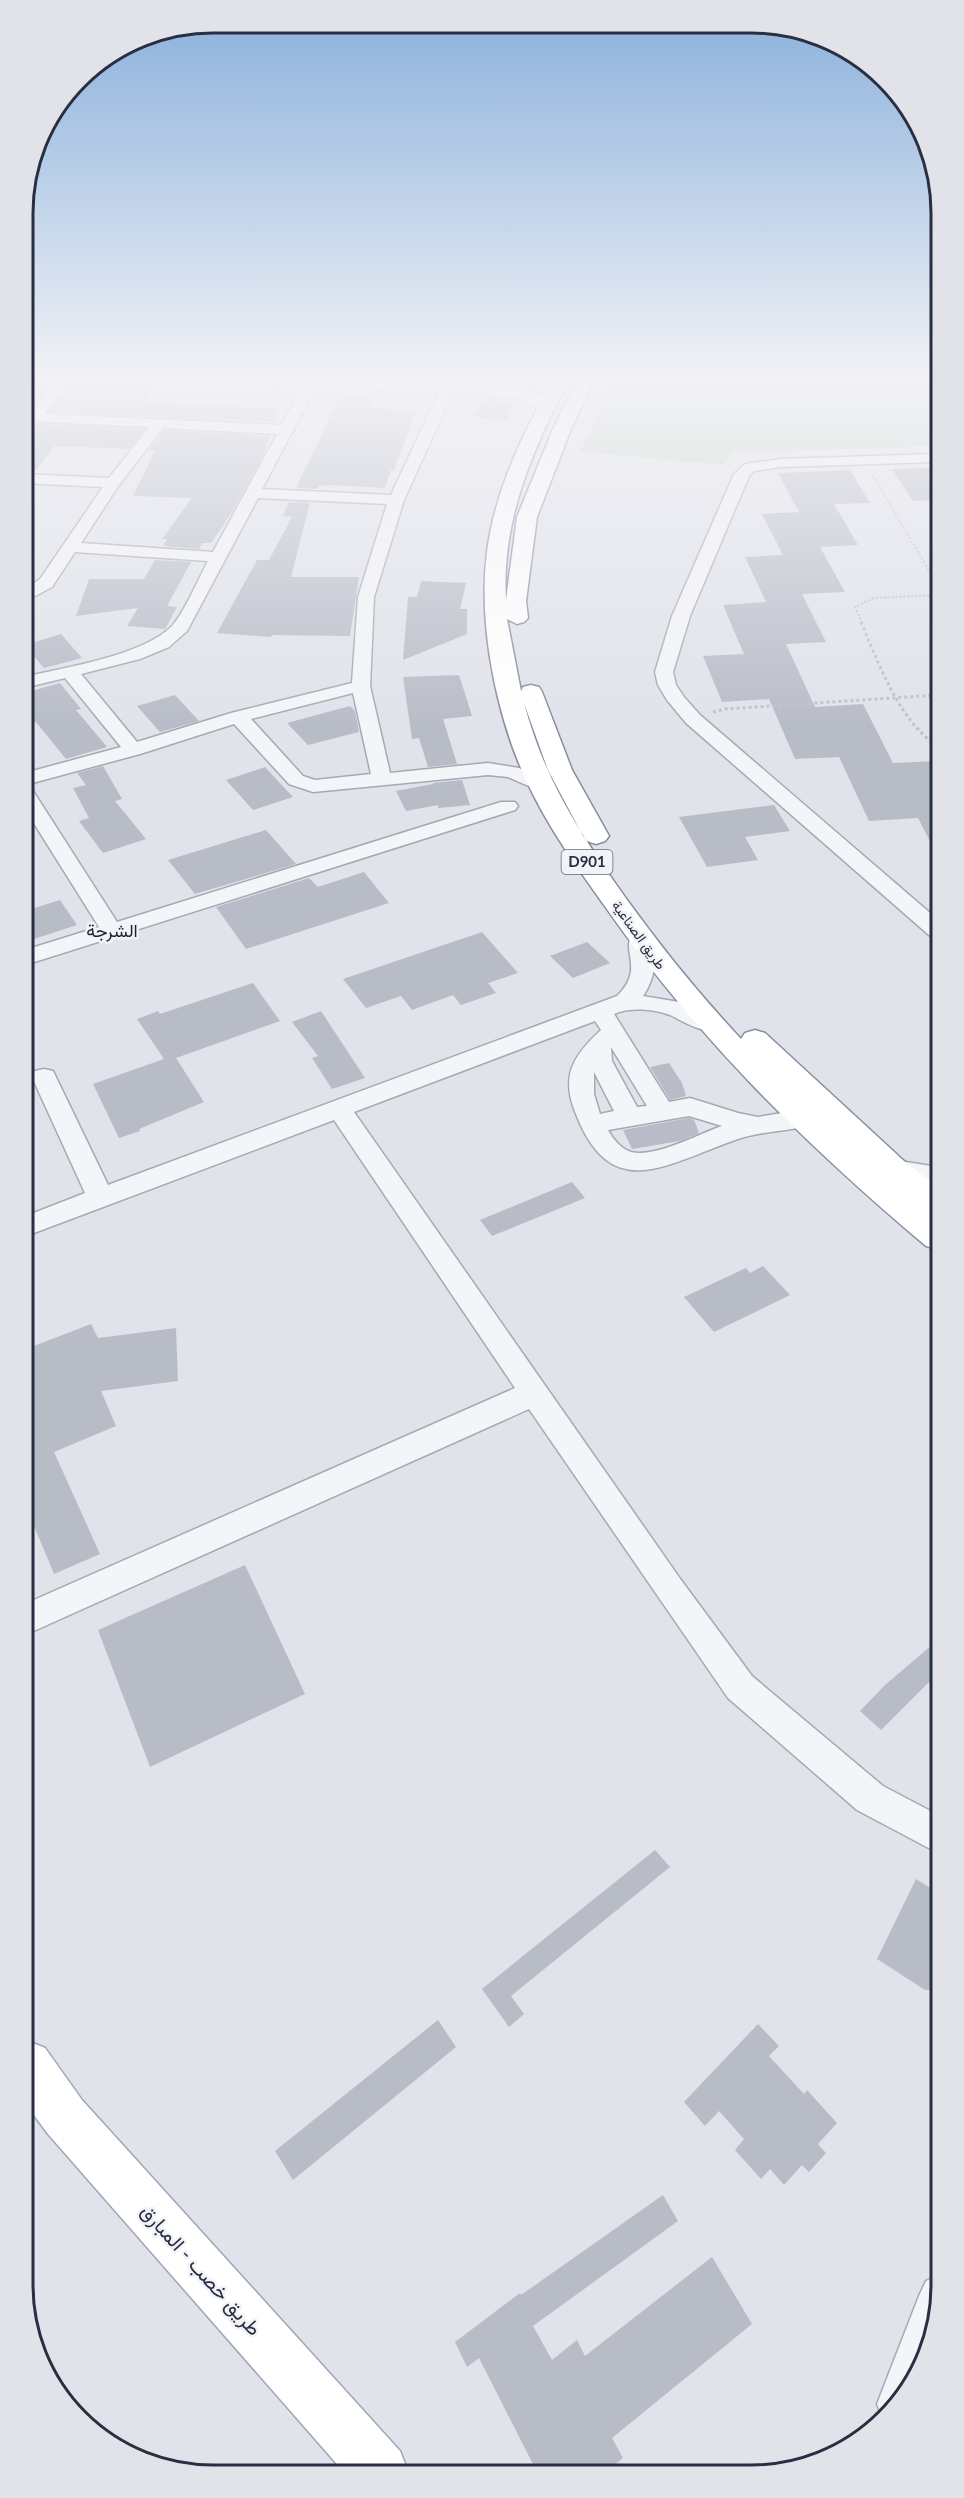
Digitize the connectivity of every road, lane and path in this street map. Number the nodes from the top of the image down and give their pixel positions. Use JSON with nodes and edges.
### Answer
{"nodes":[{"id":1,"x":254,"y":493,"type":"edge"},
{"id":2,"x":106,"y":494,"type":"edge"},
{"id":3,"x":266,"y":494,"type":"edge"},
{"id":4,"x":399,"y":494,"type":"edge"},
{"id":5,"x":510,"y":494,"type":"edge"},
{"id":6,"x":536,"y":494,"type":"edge"},
{"id":7,"x":734,"y":494,"type":"edge"},
{"id":8,"x":884,"y":494,"type":"edge"},
{"id":9,"x":396,"y":500,"type":"junction"},
{"id":10,"x":71,"y":547,"type":"junction"},
{"id":11,"x":219,"y":557,"type":"junction"},
{"id":12,"x":931,"y":574,"type":"edge"},
{"id":13,"x":33,"y":591,"type":"edge"},
{"id":14,"x":931,"y":595,"type":"edge"},
{"id":15,"x":69,"y":671,"type":"junction"},
{"id":16,"x":33,"y":681,"type":"edge"},
{"id":17,"x":361,"y":686,"type":"junction"},
{"id":18,"x":931,"y":695,"type":"edge"},
{"id":19,"x":897,"y":698,"type":"junction"},
{"id":20,"x":238,"y":717,"type":"junction"},
{"id":21,"x":693,"y":718,"type":"junction"},
{"id":22,"x":523,"y":743,"type":"junction"},
{"id":23,"x":931,"y":744,"type":"edge"},
{"id":24,"x":133,"y":750,"type":"junction"},
{"id":25,"x":488,"y":769,"type":"junction"},
{"id":26,"x":33,"y":777,"type":"edge"},
{"id":27,"x":382,"y":780,"type":"junction"},
{"id":28,"x":540,"y":785,"type":"junction"},
{"id":29,"x":508,"y":806,"type":"dead end"},
{"id":30,"x":33,"y":807,"type":"edge"},
{"id":31,"x":931,"y":925,"type":"edge"},
{"id":32,"x":112,"y":931,"type":"junction"},
{"id":33,"x":640,"y":940,"type":"junction"},
{"id":34,"x":33,"y":956,"type":"edge"},
{"id":35,"x":625,"y":1001,"type":"junction"},
{"id":36,"x":600,"y":1010,"type":"junction"},
{"id":37,"x":710,"y":1024,"type":"junction"},
{"id":38,"x":605,"y":1039,"type":"junction"},
{"id":39,"x":44,"y":1077,"type":"dead end"},
{"id":40,"x":340,"y":1110,"type":"junction"},
{"id":41,"x":663,"y":1112,"type":"junction"},
{"id":42,"x":630,"y":1117,"type":"junction"},
{"id":43,"x":801,"y":1119,"type":"junction"},
{"id":44,"x":591,"y":1124,"type":"junction"},
{"id":45,"x":763,"y":1126,"type":"junction"},
{"id":46,"x":893,"y":1169,"type":"junction"},
{"id":47,"x":931,"y":1175,"type":"edge"},
{"id":48,"x":102,"y":1199,"type":"junction"},
{"id":49,"x":931,"y":1200,"type":"edge"},
{"id":50,"x":33,"y":1224,"type":"edge"},
{"id":51,"x":931,"y":1232,"type":"edge"},
{"id":52,"x":534,"y":1393,"type":"junction"},
{"id":53,"x":33,"y":1616,"type":"edge"},
{"id":54,"x":931,"y":1831,"type":"edge"},
{"id":55,"x":33,"y":2072,"type":"edge"},
{"id":56,"x":375,"y":2465,"type":"edge"}],
"edges":[{"from":1,"to":11,"type":"street"},
{"from":2,"to":10,"type":"street"},
{"from":3,"to":9,"type":"street"},
{"from":4,"to":9,"type":"street"},
{"from":5,"to":22,"type":"main road","name":"طريق الصناعية","number":"D901"},
{"from":6,"to":46,"type":"main road","name":"طريق الصناعية","number":"D901"},
{"from":7,"to":21,"type":"street"},
{"from":8,"to":12,"type":"path"},
{"from":9,"to":17,"type":"street"},
{"from":10,"to":11,"type":"street"},
{"from":10,"to":13,"type":"street"},
{"from":11,"to":15,"type":"street"},
{"from":14,"to":19,"type":"path"},
{"from":15,"to":16,"type":"street"},
{"from":15,"to":24,"type":"street"},
{"from":17,"to":20,"type":"street"},
{"from":17,"to":27,"type":"street"},
{"from":18,"to":19,"type":"path"},
{"from":19,"to":21,"type":"path"},
{"from":19,"to":23,"type":"path"},
{"from":20,"to":24,"type":"street"},
{"from":20,"to":27,"type":"street"},
{"from":21,"to":31,"type":"street"},
{"from":22,"to":25,"type":"street"},
{"from":22,"to":28,"type":"main road","name":"طريق الصناعية","number":"D901"},
{"from":24,"to":26,"type":"street"},
{"from":25,"to":27,"type":"street"},
{"from":25,"to":28,"type":"street"},
{"from":28,"to":33,"type":"main road","name":"طريق الصناعية","number":"D901"},
{"from":29,"to":32,"type":"street"},
{"from":30,"to":32,"type":"street"},
{"from":32,"to":34,"type":"street"},
{"from":33,"to":35,"type":"street"},
{"from":33,"to":37,"type":"main road","name":"طريق الصناعية","number":"D901"},
{"from":35,"to":36,"type":"street"},
{"from":35,"to":37,"type":"street"},
{"from":36,"to":38,"type":"street"},
{"from":36,"to":40,"type":"street"},
{"from":37,"to":43,"type":"main road","name":"طريق الصناعية","number":"D901"},
{"from":38,"to":41,"type":"street"},
{"from":38,"to":42,"type":"street"},
{"from":38,"to":44,"type":"street"},
{"from":39,"to":48,"type":"street"},
{"from":40,"to":48,"type":"street"},
{"from":40,"to":52,"type":"street"},
{"from":41,"to":42,"type":"street"},
{"from":41,"to":45,"type":"street"},
{"from":42,"to":44,"type":"street"},
{"from":43,"to":45,"type":"street"},
{"from":43,"to":51,"type":"main road","name":"طريق الصناعية","number":"D901"},
{"from":44,"to":45,"type":"street"},
{"from":46,"to":47,"type":"street"},
{"from":46,"to":49,"type":"main road","name":"طريق الصناعية","number":"D901"},
{"from":48,"to":50,"type":"street"},
{"from":52,"to":53,"type":"street"},
{"from":52,"to":54,"type":"street"},
{"from":55,"to":56,"type":"main road","name":"طريق خصب - المبارق"}]}
